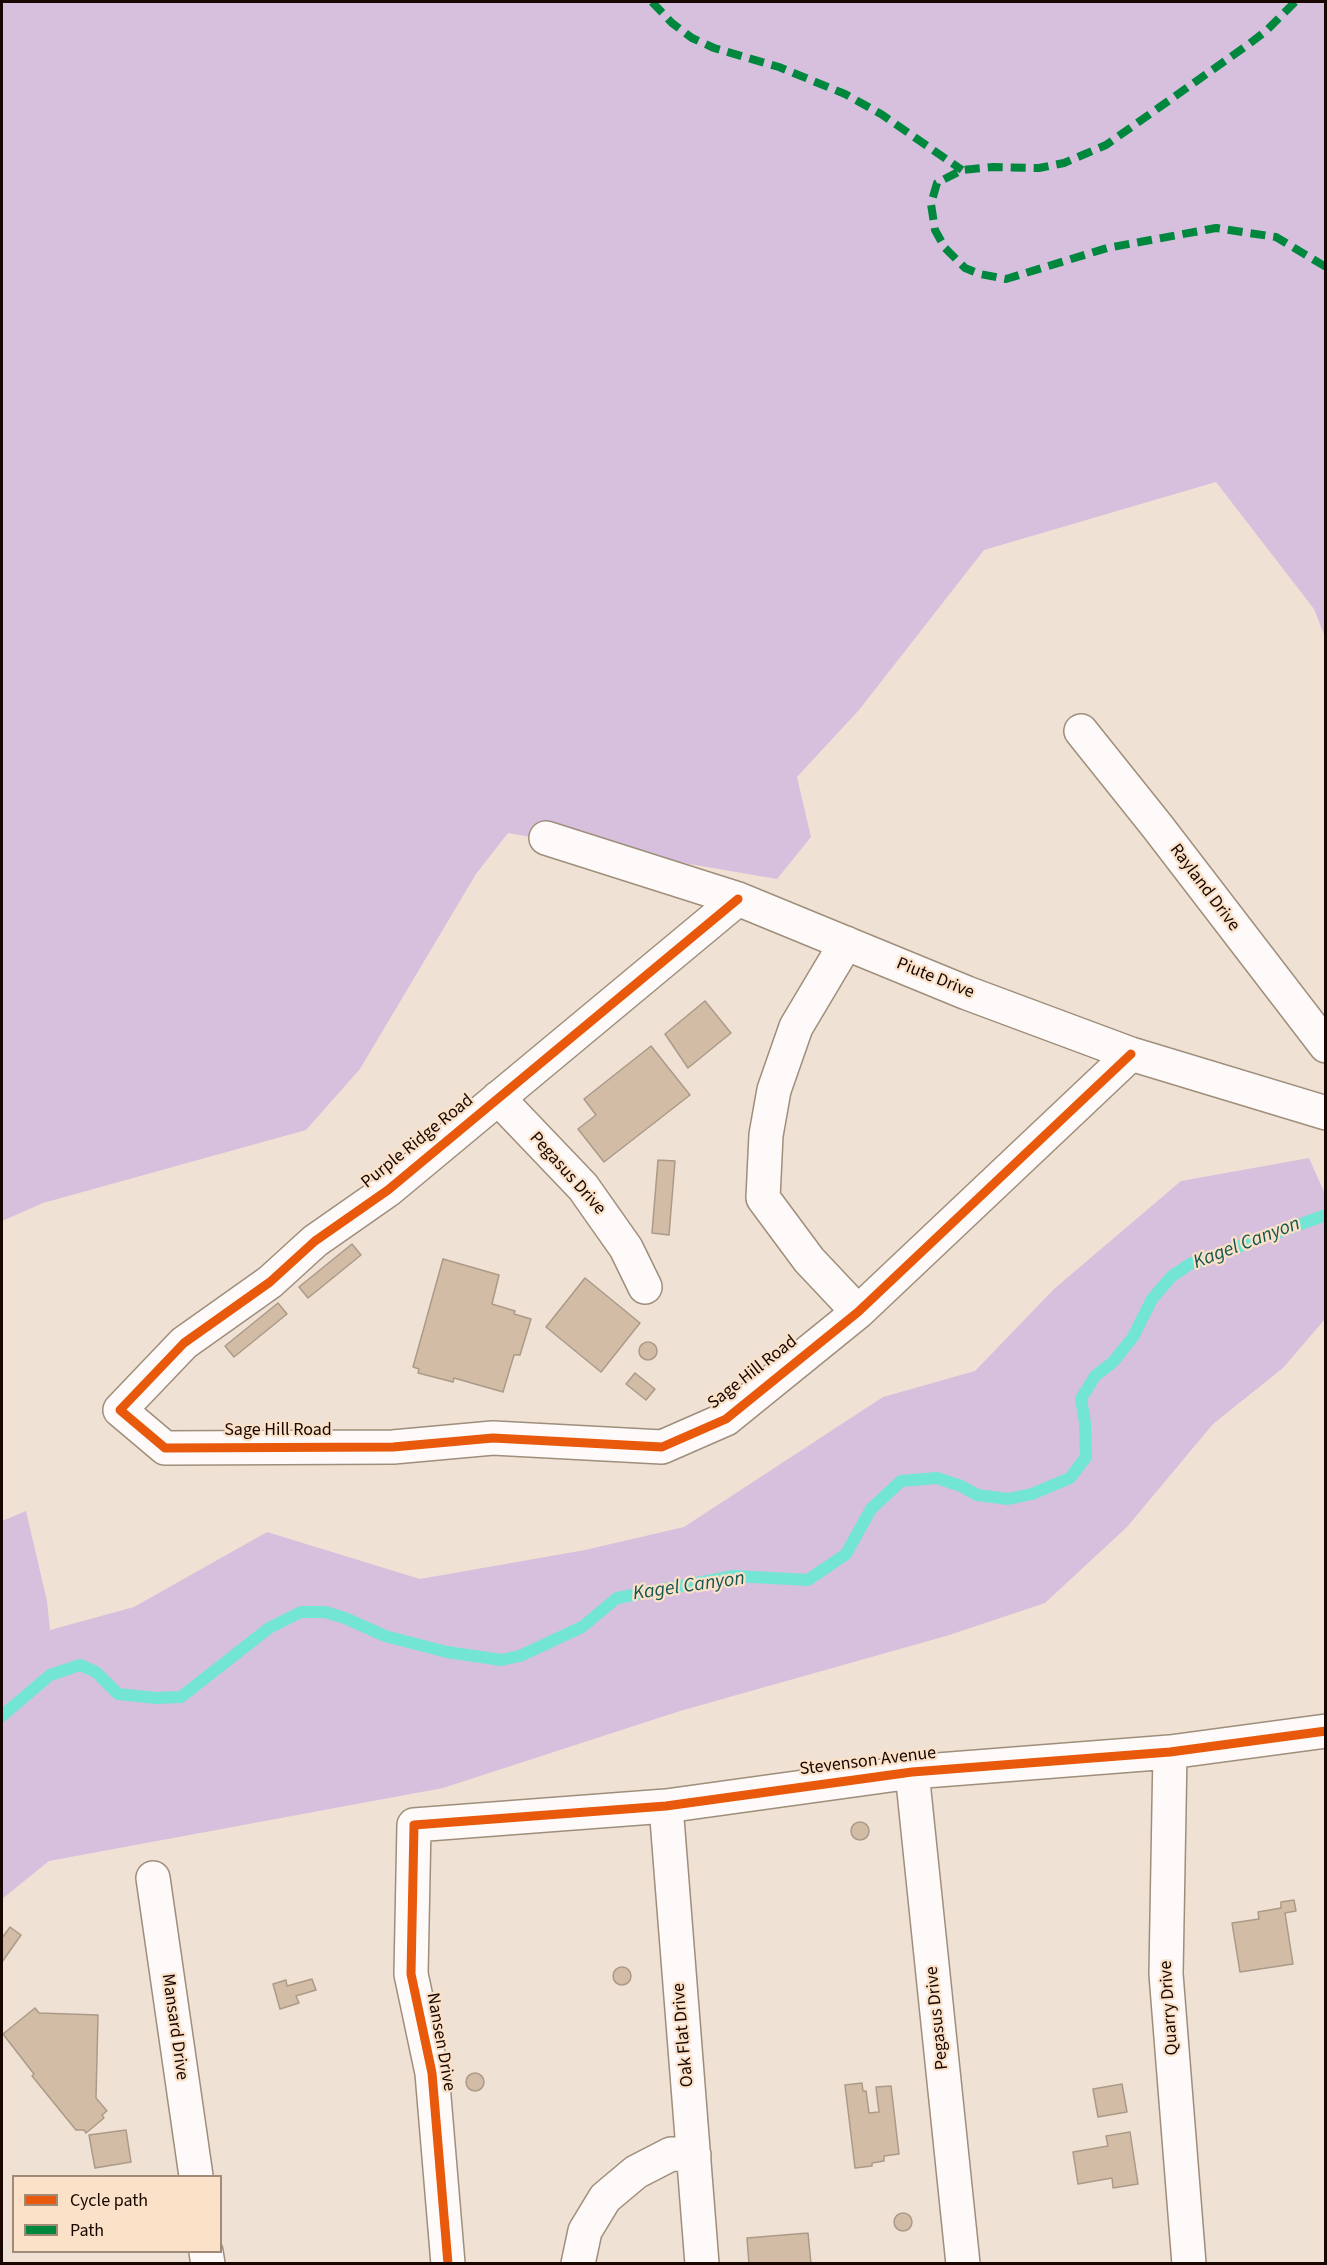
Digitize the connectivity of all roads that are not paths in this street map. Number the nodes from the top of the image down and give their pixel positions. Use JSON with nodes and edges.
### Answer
{"nodes":[{"id":1,"x":1081,"y":731,"type":"dead end"},
{"id":2,"x":546,"y":838,"type":"dead end"},
{"id":3,"x":738,"y":898,"type":"junction"},
{"id":4,"x":846,"y":943,"type":"junction"},
{"id":5,"x":1326,"y":1046,"type":"edge"},
{"id":6,"x":1131,"y":1054,"type":"junction"},
{"id":7,"x":498,"y":1098,"type":"junction"},
{"id":8,"x":1326,"y":1113,"type":"edge"},
{"id":9,"x":645,"y":1287,"type":"dead end"},
{"id":10,"x":858,"y":1312,"type":"junction"},
{"id":11,"x":120,"y":1410,"type":"joint"},
{"id":12,"x":1326,"y":1731,"type":"edge"},
{"id":13,"x":1170,"y":1752,"type":"junction"},
{"id":14,"x":912,"y":1772,"type":"junction"},
{"id":15,"x":666,"y":1806,"type":"junction"},
{"id":16,"x":414,"y":1825,"type":"joint"},
{"id":17,"x":153,"y":1878,"type":"dead end"},
{"id":18,"x":694,"y":2155,"type":"junction"},
{"id":19,"x":195,"y":2175,"type":"edge"},
{"id":20,"x":448,"y":2264,"type":"edge"},
{"id":21,"x":578,"y":2264,"type":"edge"},
{"id":22,"x":702,"y":2264,"type":"edge"},
{"id":23,"x":963,"y":2264,"type":"edge"},
{"id":24,"x":1189,"y":2264,"type":"edge"}],
"edges":[{"from":1,"to":5,"type":"street","name":"Rayland Drive"},
{"from":2,"to":3,"type":"street","name":"Piute Drive"},
{"from":3,"to":4,"type":"street","name":"Piute Drive"},
{"from":3,"to":7,"type":"street","name":"Purple Ridge Road"},
{"from":4,"to":6,"type":"street","name":"Piute Drive"},
{"from":4,"to":10,"type":"street"},
{"from":6,"to":8,"type":"street","name":"Piute Drive"},
{"from":6,"to":10,"type":"street","name":"Sage Hill Road"},
{"from":7,"to":9,"type":"street","name":"Pegasus Drive"},
{"from":7,"to":11,"type":"street","name":"Purple Ridge Road"},
{"from":10,"to":11,"type":"street","name":"Sage Hill Road"},
{"from":12,"to":13,"type":"street","name":"Stevenson Avenue"},
{"from":13,"to":14,"type":"street","name":"Stevenson Avenue"},
{"from":13,"to":24,"type":"street","name":"Quarry Drive"},
{"from":14,"to":15,"type":"street","name":"Stevenson Avenue"},
{"from":14,"to":23,"type":"street","name":"Pegasus Drive"},
{"from":15,"to":16,"type":"street","name":"Stevenson Avenue"},
{"from":15,"to":18,"type":"street","name":"Oak Flat Drive"},
{"from":16,"to":20,"type":"street","name":"Nansen Drive"},
{"from":17,"to":19,"type":"street","name":"Mansard Drive"},
{"from":18,"to":21,"type":"street"},
{"from":18,"to":22,"type":"street","name":"Oak Flat Drive"}]}
